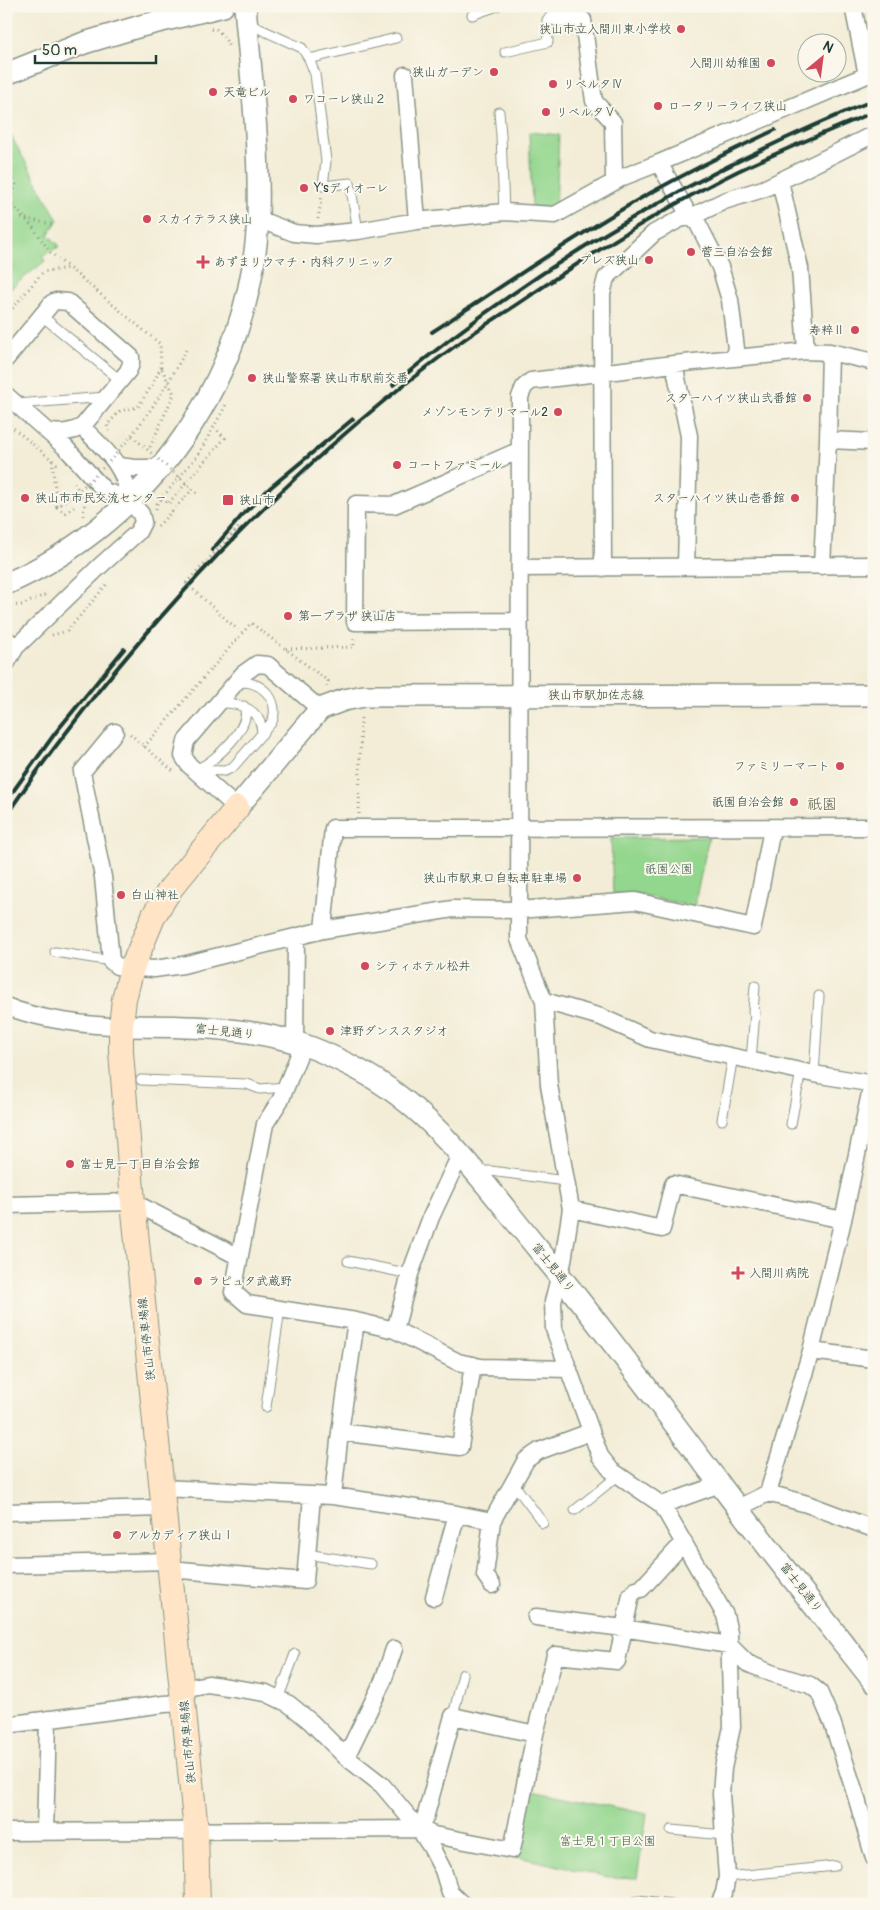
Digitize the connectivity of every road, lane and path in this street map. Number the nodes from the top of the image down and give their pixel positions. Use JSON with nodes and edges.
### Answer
{"nodes":[{"id":1,"x":223,"y":6,"type":"edge"},
{"id":2,"x":497,"y":6,"type":"edge"},
{"id":3,"x":853,"y":6,"type":"edge"},
{"id":4,"x":555,"y":9,"type":"edge"},
{"id":5,"x":246,"y":14,"type":"edge"},
{"id":6,"x":472,"y":14,"type":"dead end"},
{"id":7,"x":207,"y":30,"type":"dead end"},
{"id":8,"x":396,"y":38,"type":"dead end"},
{"id":9,"x":505,"y":52,"type":"dead end"},
{"id":10,"x":231,"y":54,"type":"dead end"},
{"id":11,"x":309,"y":59,"type":"junction"},
{"id":12,"x":870,"y":73,"type":"edge"},
{"id":13,"x":6,"y":74,"type":"edge"},
{"id":14,"x":405,"y":75,"type":"dead end"},
{"id":15,"x":499,"y":112,"type":"dead end"},
{"id":16,"x":874,"y":134,"type":"edge"},
{"id":17,"x":6,"y":161,"type":"edge"},
{"id":18,"x":659,"y":163,"type":"junction"},
{"id":19,"x":614,"y":181,"type":"junction"},
{"id":20,"x":780,"y":181,"type":"junction"},
{"id":21,"x":323,"y":186,"type":"junction"},
{"id":22,"x":8,"y":200,"type":"edge"},
{"id":23,"x":6,"y":209,"type":"edge"},
{"id":24,"x":504,"y":212,"type":"junction"},
{"id":25,"x":6,"y":217,"type":"edge"},
{"id":26,"x":691,"y":217,"type":"junction"},
{"id":27,"x":258,"y":219,"type":"junction"},
{"id":28,"x":417,"y":221,"type":"junction"},
{"id":29,"x":55,"y":225,"type":"dead end"},
{"id":30,"x":358,"y":231,"type":"junction"},
{"id":31,"x":316,"y":235,"type":"junction"},
{"id":32,"x":69,"y":268,"type":"junction"},
{"id":33,"x":6,"y":316,"type":"edge"},
{"id":34,"x":42,"y":316,"type":"junction"},
{"id":35,"x":186,"y":350,"type":"dead end"},
{"id":36,"x":806,"y":351,"type":"junction"},
{"id":37,"x":830,"y":352,"type":"junction"},
{"id":38,"x":737,"y":357,"type":"junction"},
{"id":39,"x":6,"y":359,"type":"edge"},
{"id":40,"x":874,"y":362,"type":"edge"},
{"id":41,"x":674,"y":364,"type":"junction"},
{"id":42,"x":162,"y":367,"type":"junction"},
{"id":43,"x":603,"y":373,"type":"junction"},
{"id":44,"x":120,"y":380,"type":"junction"},
{"id":45,"x":107,"y":397,"type":"junction"},
{"id":46,"x":12,"y":400,"type":"edge"},
{"id":47,"x":6,"y":422,"type":"edge"},
{"id":48,"x":82,"y":427,"type":"junction"},
{"id":49,"x":215,"y":428,"type":"dead end"},
{"id":50,"x":48,"y":432,"type":"junction"},
{"id":51,"x":132,"y":436,"type":"junction"},
{"id":52,"x":111,"y":439,"type":"dead end"},
{"id":53,"x":828,"y":440,"type":"junction"},
{"id":54,"x":874,"y":442,"type":"edge"},
{"id":55,"x":118,"y":444,"type":"dead end"},
{"id":56,"x":156,"y":446,"type":"dead end"},
{"id":57,"x":125,"y":448,"type":"dead end"},
{"id":58,"x":149,"y":450,"type":"junction"},
{"id":59,"x":520,"y":450,"type":"junction"},
{"id":60,"x":142,"y":454,"type":"dead end"},
{"id":61,"x":52,"y":460,"type":"junction"},
{"id":62,"x":119,"y":466,"type":"junction"},
{"id":63,"x":161,"y":468,"type":"junction"},
{"id":64,"x":63,"y":470,"type":"dead end"},
{"id":65,"x":73,"y":481,"type":"dead end"},
{"id":66,"x":186,"y":483,"type":"junction"},
{"id":67,"x":193,"y":489,"type":"junction"},
{"id":68,"x":105,"y":491,"type":"junction"},
{"id":69,"x":198,"y":494,"type":"dead end"},
{"id":70,"x":162,"y":498,"type":"dead end"},
{"id":71,"x":129,"y":500,"type":"junction"},
{"id":72,"x":85,"y":502,"type":"dead end"},
{"id":73,"x":57,"y":507,"type":"junction"},
{"id":74,"x":74,"y":507,"type":"dead end"},
{"id":75,"x":161,"y":525,"type":"dead end"},
{"id":76,"x":241,"y":525,"type":"dead end"},
{"id":77,"x":99,"y":526,"type":"junction"},
{"id":78,"x":874,"y":565,"type":"edge"},
{"id":79,"x":822,"y":566,"type":"junction"},
{"id":80,"x":686,"y":567,"type":"junction"},
{"id":81,"x":520,"y":568,"type":"junction"},
{"id":82,"x":603,"y":568,"type":"junction"},
{"id":83,"x":6,"y":584,"type":"edge"},
{"id":84,"x":54,"y":591,"type":"dead end"},
{"id":85,"x":6,"y":606,"type":"edge"},
{"id":86,"x":520,"y":621,"type":"junction"},
{"id":87,"x":355,"y":622,"type":"junction"},
{"id":88,"x":242,"y":633,"type":"dead end"},
{"id":89,"x":11,"y":643,"type":"edge"},
{"id":90,"x":285,"y":649,"type":"dead end"},
{"id":91,"x":6,"y":664,"type":"edge"},
{"id":92,"x":235,"y":683,"type":"junction"},
{"id":93,"x":518,"y":695,"type":"junction"},
{"id":94,"x":874,"y":695,"type":"edge"},
{"id":95,"x":218,"y":703,"type":"junction"},
{"id":96,"x":244,"y":706,"type":"junction"},
{"id":97,"x":320,"y":710,"type":"junction"},
{"id":98,"x":361,"y":712,"type":"dead end"},
{"id":99,"x":116,"y":732,"type":"joint"},
{"id":100,"x":262,"y":734,"type":"junction"},
{"id":101,"x":187,"y":774,"type":"junction"},
{"id":102,"x":237,"y":808,"type":"junction"},
{"id":103,"x":874,"y":827,"type":"edge"},
{"id":104,"x":358,"y":828,"type":"junction"},
{"id":105,"x":518,"y":828,"type":"junction"},
{"id":106,"x":772,"y":829,"type":"junction"},
{"id":107,"x":518,"y":910,"type":"junction"},
{"id":108,"x":324,"y":930,"type":"junction"},
{"id":109,"x":296,"y":937,"type":"junction"},
{"id":110,"x":55,"y":952,"type":"dead end"},
{"id":111,"x":121,"y":965,"type":"junction"},
{"id":112,"x":755,"y":986,"type":"dead end"},
{"id":113,"x":819,"y":996,"type":"dead end"},
{"id":114,"x":544,"y":1001,"type":"junction"},
{"id":115,"x":6,"y":1006,"type":"edge"},
{"id":116,"x":121,"y":1026,"type":"junction"},
{"id":117,"x":299,"y":1044,"type":"junction"},
{"id":118,"x":733,"y":1056,"type":"junction"},
{"id":119,"x":751,"y":1060,"type":"junction"},
{"id":120,"x":808,"y":1072,"type":"junction"},
{"id":121,"x":141,"y":1080,"type":"dead end"},
{"id":122,"x":873,"y":1084,"type":"edge"},
{"id":123,"x":286,"y":1087,"type":"junction"},
{"id":124,"x":722,"y":1120,"type":"dead end"},
{"id":125,"x":791,"y":1124,"type":"dead end"},
{"id":126,"x":467,"y":1163,"type":"junction"},
{"id":127,"x":565,"y":1182,"type":"junction"},
{"id":128,"x":133,"y":1202,"type":"junction"},
{"id":129,"x":6,"y":1205,"type":"edge"},
{"id":130,"x":571,"y":1209,"type":"junction"},
{"id":131,"x":843,"y":1220,"type":"junction"},
{"id":132,"x":239,"y":1257,"type":"junction"},
{"id":133,"x":348,"y":1261,"type":"dead end"},
{"id":134,"x":410,"y":1274,"type":"junction"},
{"id":135,"x":560,"y":1276,"type":"junction"},
{"id":136,"x":280,"y":1309,"type":"junction"},
{"id":137,"x":356,"y":1321,"type":"junction"},
{"id":138,"x":395,"y":1330,"type":"junction"},
{"id":139,"x":811,"y":1351,"type":"junction"},
{"id":140,"x":874,"y":1359,"type":"edge"},
{"id":141,"x":473,"y":1365,"type":"junction"},
{"id":142,"x":569,"y":1369,"type":"junction"},
{"id":143,"x":266,"y":1406,"type":"dead end"},
{"id":144,"x":340,"y":1432,"type":"junction"},
{"id":145,"x":590,"y":1432,"type":"junction"},
{"id":146,"x":619,"y":1476,"type":"junction"},
{"id":147,"x":513,"y":1483,"type":"junction"},
{"id":148,"x":720,"y":1484,"type":"junction"},
{"id":149,"x":768,"y":1493,"type":"junction"},
{"id":150,"x":312,"y":1496,"type":"junction"},
{"id":151,"x":333,"y":1496,"type":"junction"},
{"id":152,"x":163,"y":1498,"type":"junction"},
{"id":153,"x":662,"y":1505,"type":"junction"},
{"id":154,"x":738,"y":1508,"type":"junction"},
{"id":155,"x":575,"y":1510,"type":"dead end"},
{"id":156,"x":6,"y":1512,"type":"edge"},
{"id":157,"x":457,"y":1514,"type":"junction"},
{"id":158,"x":492,"y":1520,"type":"junction"},
{"id":159,"x":543,"y":1523,"type":"dead end"},
{"id":160,"x":874,"y":1529,"type":"edge"},
{"id":161,"x":684,"y":1542,"type":"junction"},
{"id":162,"x":306,"y":1554,"type":"junction"},
{"id":163,"x":371,"y":1564,"type":"dead end"},
{"id":164,"x":6,"y":1565,"type":"edge"},
{"id":165,"x":170,"y":1565,"type":"junction"},
{"id":166,"x":492,"y":1584,"type":"dead end"},
{"id":167,"x":434,"y":1597,"type":"dead end"},
{"id":168,"x":536,"y":1617,"type":"dead end"},
{"id":169,"x":623,"y":1628,"type":"junction"},
{"id":170,"x":729,"y":1645,"type":"junction"},
{"id":171,"x":394,"y":1649,"type":"dead end"},
{"id":172,"x":295,"y":1654,"type":"dead end"},
{"id":173,"x":463,"y":1674,"type":"dead end"},
{"id":174,"x":874,"y":1682,"type":"edge"},
{"id":175,"x":184,"y":1696,"type":"junction"},
{"id":176,"x":278,"y":1699,"type":"junction"},
{"id":177,"x":453,"y":1716,"type":"junction"},
{"id":178,"x":48,"y":1719,"type":"junction"},
{"id":179,"x":6,"y":1725,"type":"edge"},
{"id":180,"x":535,"y":1734,"type":"junction"},
{"id":181,"x":346,"y":1757,"type":"junction"},
{"id":182,"x":419,"y":1829,"type":"junction"},
{"id":183,"x":671,"y":1830,"type":"dead end"},
{"id":184,"x":196,"y":1831,"type":"junction"},
{"id":185,"x":6,"y":1832,"type":"edge"},
{"id":186,"x":45,"y":1832,"type":"junction"},
{"id":187,"x":724,"y":1835,"type":"junction"},
{"id":188,"x":874,"y":1858,"type":"edge"},
{"id":189,"x":835,"y":1866,"type":"dead end"},
{"id":190,"x":727,"y":1878,"type":"junction"},
{"id":191,"x":638,"y":1900,"type":"dead end"},
{"id":192,"x":198,"y":1904,"type":"edge"},
{"id":193,"x":462,"y":1904,"type":"edge"},
{"id":194,"x":671,"y":1904,"type":"edge"},
{"id":195,"x":719,"y":1904,"type":"edge"}],
"edges":[{"from":1,"to":13,"type":"street"},
{"from":2,"to":6,"type":"lane"},
{"from":3,"to":12,"type":"street"},
{"from":4,"to":9,"type":"lane"},
{"from":4,"to":19,"type":"street"},
{"from":5,"to":11,"type":"lane"},
{"from":5,"to":27,"type":"street"},
{"from":7,"to":10,"type":"path"},
{"from":8,"to":11,"type":"lane"},
{"from":11,"to":21,"type":"lane"},
{"from":12,"to":18,"type":"street"},
{"from":14,"to":28,"type":"street"},
{"from":15,"to":24,"type":"lane"},
{"from":16,"to":20,"type":"street"},
{"from":17,"to":22,"type":"path"},
{"from":18,"to":19,"type":"street"},
{"from":18,"to":26,"type":"street"},
{"from":19,"to":24,"type":"street"},
{"from":20,"to":26,"type":"street"},
{"from":20,"to":36,"type":"street"},
{"from":21,"to":30,"type":"lane"},
{"from":21,"to":31,"type":"path"},
{"from":22,"to":23,"type":"path"},
{"from":22,"to":32,"type":"path"},
{"from":24,"to":28,"type":"street"},
{"from":25,"to":29,"type":"path","bridge":true},
{"from":26,"to":38,"type":"street"},
{"from":26,"to":43,"type":"street"},
{"from":27,"to":31,"type":"street"},
{"from":27,"to":63,"type":"street"},
{"from":28,"to":30,"type":"street"},
{"from":30,"to":31,"type":"street"},
{"from":32,"to":33,"type":"path"},
{"from":32,"to":42,"type":"path"},
{"from":34,"to":39,"type":"street"},
{"from":34,"to":44,"type":"lane"},
{"from":34,"to":44,"type":"street"},
{"from":35,"to":51,"type":"path","bridge":true},
{"from":36,"to":37,"type":"street"},
{"from":36,"to":38,"type":"street"},
{"from":37,"to":40,"type":"street"},
{"from":37,"to":53,"type":"street"},
{"from":38,"to":41,"type":"street"},
{"from":41,"to":43,"type":"street"},
{"from":41,"to":80,"type":"street"},
{"from":42,"to":52,"type":"path"},
{"from":42,"to":58,"type":"path"},
{"from":43,"to":59,"type":"street"},
{"from":43,"to":82,"type":"street"},
{"from":44,"to":45,"type":"street"},
{"from":45,"to":46,"type":"lane"},
{"from":45,"to":48,"type":"street"},
{"from":46,"to":50,"type":"street"},
{"from":47,"to":61,"type":"path"},
{"from":48,"to":50,"type":"street"},
{"from":48,"to":62,"type":"street"},
{"from":49,"to":66,"type":"path"},
{"from":50,"to":68,"type":"street"},
{"from":51,"to":58,"type":"path","bridge":true},
{"from":51,"to":73,"type":"path","bridge":true},
{"from":53,"to":54,"type":"street"},
{"from":53,"to":79,"type":"street"},
{"from":55,"to":57,"type":"path"},
{"from":56,"to":60,"type":"path"},
{"from":58,"to":66,"type":"path","bridge":true},
{"from":59,"to":81,"type":"street"},
{"from":59,"to":87,"type":"street"},
{"from":61,"to":64,"type":"path"},
{"from":61,"to":73,"type":"path"},
{"from":62,"to":63,"type":"street"},
{"from":62,"to":71,"type":"street"},
{"from":63,"to":71,"type":"street"},
{"from":65,"to":72,"type":"path"},
{"from":66,"to":67,"type":"path","bridge":true},
{"from":66,"to":70,"type":"path"},
{"from":67,"to":69,"type":"path","bridge":true},
{"from":67,"to":75,"type":"path"},
{"from":68,"to":71,"type":"street"},
{"from":68,"to":77,"type":"street"},
{"from":71,"to":77,"type":"street"},
{"from":71,"to":89,"type":"street"},
{"from":73,"to":74,"type":"path","bridge":true},
{"from":76,"to":88,"type":"path","bridge":true},
{"from":77,"to":83,"type":"street"},
{"from":78,"to":79,"type":"street"},
{"from":79,"to":80,"type":"street"},
{"from":80,"to":82,"type":"street"},
{"from":81,"to":82,"type":"street"},
{"from":81,"to":86,"type":"street"},
{"from":84,"to":85,"type":"path"},
{"from":86,"to":87,"type":"street"},
{"from":86,"to":93,"type":"street"},
{"from":87,"to":90,"type":"path"},
{"from":89,"to":91,"type":"street"},
{"from":92,"to":95,"type":"street"},
{"from":92,"to":97,"type":"street"},
{"from":92,"to":100,"type":"lane"},
{"from":93,"to":94,"type":"street","name":"狭山市駅加佐志線"},
{"from":93,"to":97,"type":"street","name":"狭山市駅加佐志線"},
{"from":93,"to":105,"type":"street"},
{"from":95,"to":96,"type":"lane"},
{"from":95,"to":101,"type":"street"},
{"from":96,"to":100,"type":"lane"},
{"from":96,"to":101,"type":"lane"},
{"from":97,"to":102,"type":"street"},
{"from":98,"to":104,"type":"path"},
{"from":99,"to":101,"type":"path"},
{"from":99,"to":111,"type":"street"},
{"from":100,"to":101,"type":"lane"},
{"from":101,"to":102,"type":"street"},
{"from":102,"to":111,"type":"main road","name":"狭山市停車場線"},
{"from":103,"to":106,"type":"street"},
{"from":104,"to":105,"type":"street"},
{"from":104,"to":108,"type":"street"},
{"from":105,"to":106,"type":"street"},
{"from":105,"to":107,"type":"street"},
{"from":106,"to":107,"type":"street"},
{"from":107,"to":108,"type":"street"},
{"from":107,"to":114,"type":"street"},
{"from":108,"to":109,"type":"street"},
{"from":109,"to":111,"type":"street"},
{"from":109,"to":117,"type":"street"},
{"from":110,"to":111,"type":"lane"},
{"from":111,"to":116,"type":"main road","name":"狭山市停車場線"},
{"from":112,"to":119,"type":"lane"},
{"from":113,"to":120,"type":"lane"},
{"from":114,"to":118,"type":"street"},
{"from":114,"to":127,"type":"street"},
{"from":115,"to":116,"type":"street"},
{"from":116,"to":117,"type":"street","name":"富士見通り"},
{"from":116,"to":128,"type":"main road","name":"狭山市停車場線"},
{"from":117,"to":123,"type":"street"},
{"from":117,"to":126,"type":"street","name":"富士見通り"},
{"from":118,"to":119,"type":"street"},
{"from":118,"to":124,"type":"lane"},
{"from":119,"to":120,"type":"street"},
{"from":120,"to":122,"type":"street"},
{"from":120,"to":125,"type":"lane"},
{"from":121,"to":123,"type":"lane"},
{"from":122,"to":131,"type":"street"},
{"from":123,"to":132,"type":"street"},
{"from":126,"to":127,"type":"lane"},
{"from":126,"to":134,"type":"street"},
{"from":126,"to":135,"type":"street","name":"富士見通り"},
{"from":127,"to":130,"type":"street"},
{"from":128,"to":129,"type":"street"},
{"from":128,"to":132,"type":"street"},
{"from":128,"to":152,"type":"main road","name":"狭山市停車場線"},
{"from":130,"to":131,"type":"street"},
{"from":130,"to":135,"type":"street"},
{"from":131,"to":139,"type":"street"},
{"from":132,"to":136,"type":"street"},
{"from":133,"to":134,"type":"lane"},
{"from":134,"to":138,"type":"street"},
{"from":135,"to":142,"type":"street"},
{"from":135,"to":148,"type":"street","name":"富士見通り"},
{"from":136,"to":137,"type":"street"},
{"from":136,"to":143,"type":"lane"},
{"from":137,"to":138,"type":"street"},
{"from":137,"to":144,"type":"street"},
{"from":138,"to":141,"type":"street"},
{"from":139,"to":140,"type":"street"},
{"from":139,"to":149,"type":"street"},
{"from":141,"to":142,"type":"street"},
{"from":141,"to":144,"type":"street"},
{"from":142,"to":145,"type":"street"},
{"from":144,"to":151,"type":"street"},
{"from":145,"to":146,"type":"street"},
{"from":145,"to":147,"type":"street"},
{"from":146,"to":153,"type":"street"},
{"from":146,"to":155,"type":"lane"},
{"from":147,"to":158,"type":"street"},
{"from":147,"to":159,"type":"lane"},
{"from":148,"to":153,"type":"street"},
{"from":148,"to":154,"type":"street","name":"富士見通り"},
{"from":149,"to":154,"type":"street"},
{"from":149,"to":160,"type":"street"},
{"from":150,"to":151,"type":"street"},
{"from":150,"to":152,"type":"street"},
{"from":150,"to":162,"type":"street"},
{"from":151,"to":157,"type":"street"},
{"from":152,"to":156,"type":"street"},
{"from":152,"to":165,"type":"main road","name":"狭山市停車場線"},
{"from":153,"to":161,"type":"street"},
{"from":154,"to":174,"type":"street","name":"富士見通り"},
{"from":157,"to":158,"type":"street"},
{"from":157,"to":167,"type":"street"},
{"from":158,"to":166,"type":"street"},
{"from":161,"to":169,"type":"street"},
{"from":161,"to":170,"type":"street"},
{"from":162,"to":163,"type":"lane"},
{"from":162,"to":165,"type":"street"},
{"from":164,"to":165,"type":"street"},
{"from":165,"to":175,"type":"main road","name":"狭山市停車場線"},
{"from":168,"to":169,"type":"street"},
{"from":169,"to":170,"type":"street"},
{"from":169,"to":180,"type":"street"},
{"from":170,"to":187,"type":"street"},
{"from":170,"to":188,"type":"street"},
{"from":171,"to":181,"type":"street"},
{"from":172,"to":176,"type":"lane"},
{"from":173,"to":177,"type":"lane"},
{"from":175,"to":176,"type":"street"},
{"from":175,"to":178,"type":"street"},
{"from":175,"to":184,"type":"main road","name":"狭山市停車場線"},
{"from":176,"to":181,"type":"street"},
{"from":177,"to":180,"type":"street"},
{"from":177,"to":182,"type":"street"},
{"from":178,"to":179,"type":"street"},
{"from":178,"to":186,"type":"street"},
{"from":180,"to":182,"type":"street"},
{"from":181,"to":182,"type":"street"},
{"from":182,"to":184,"type":"street"},
{"from":182,"to":193,"type":"street"},
{"from":183,"to":187,"type":"lane"},
{"from":184,"to":186,"type":"street"},
{"from":184,"to":192,"type":"main road","name":"狭山市停車場線"},
{"from":185,"to":186,"type":"street"},
{"from":187,"to":190,"type":"street"},
{"from":189,"to":190,"type":"lane"},
{"from":190,"to":195,"type":"street"},
{"from":191,"to":194,"type":"lane"}]}
